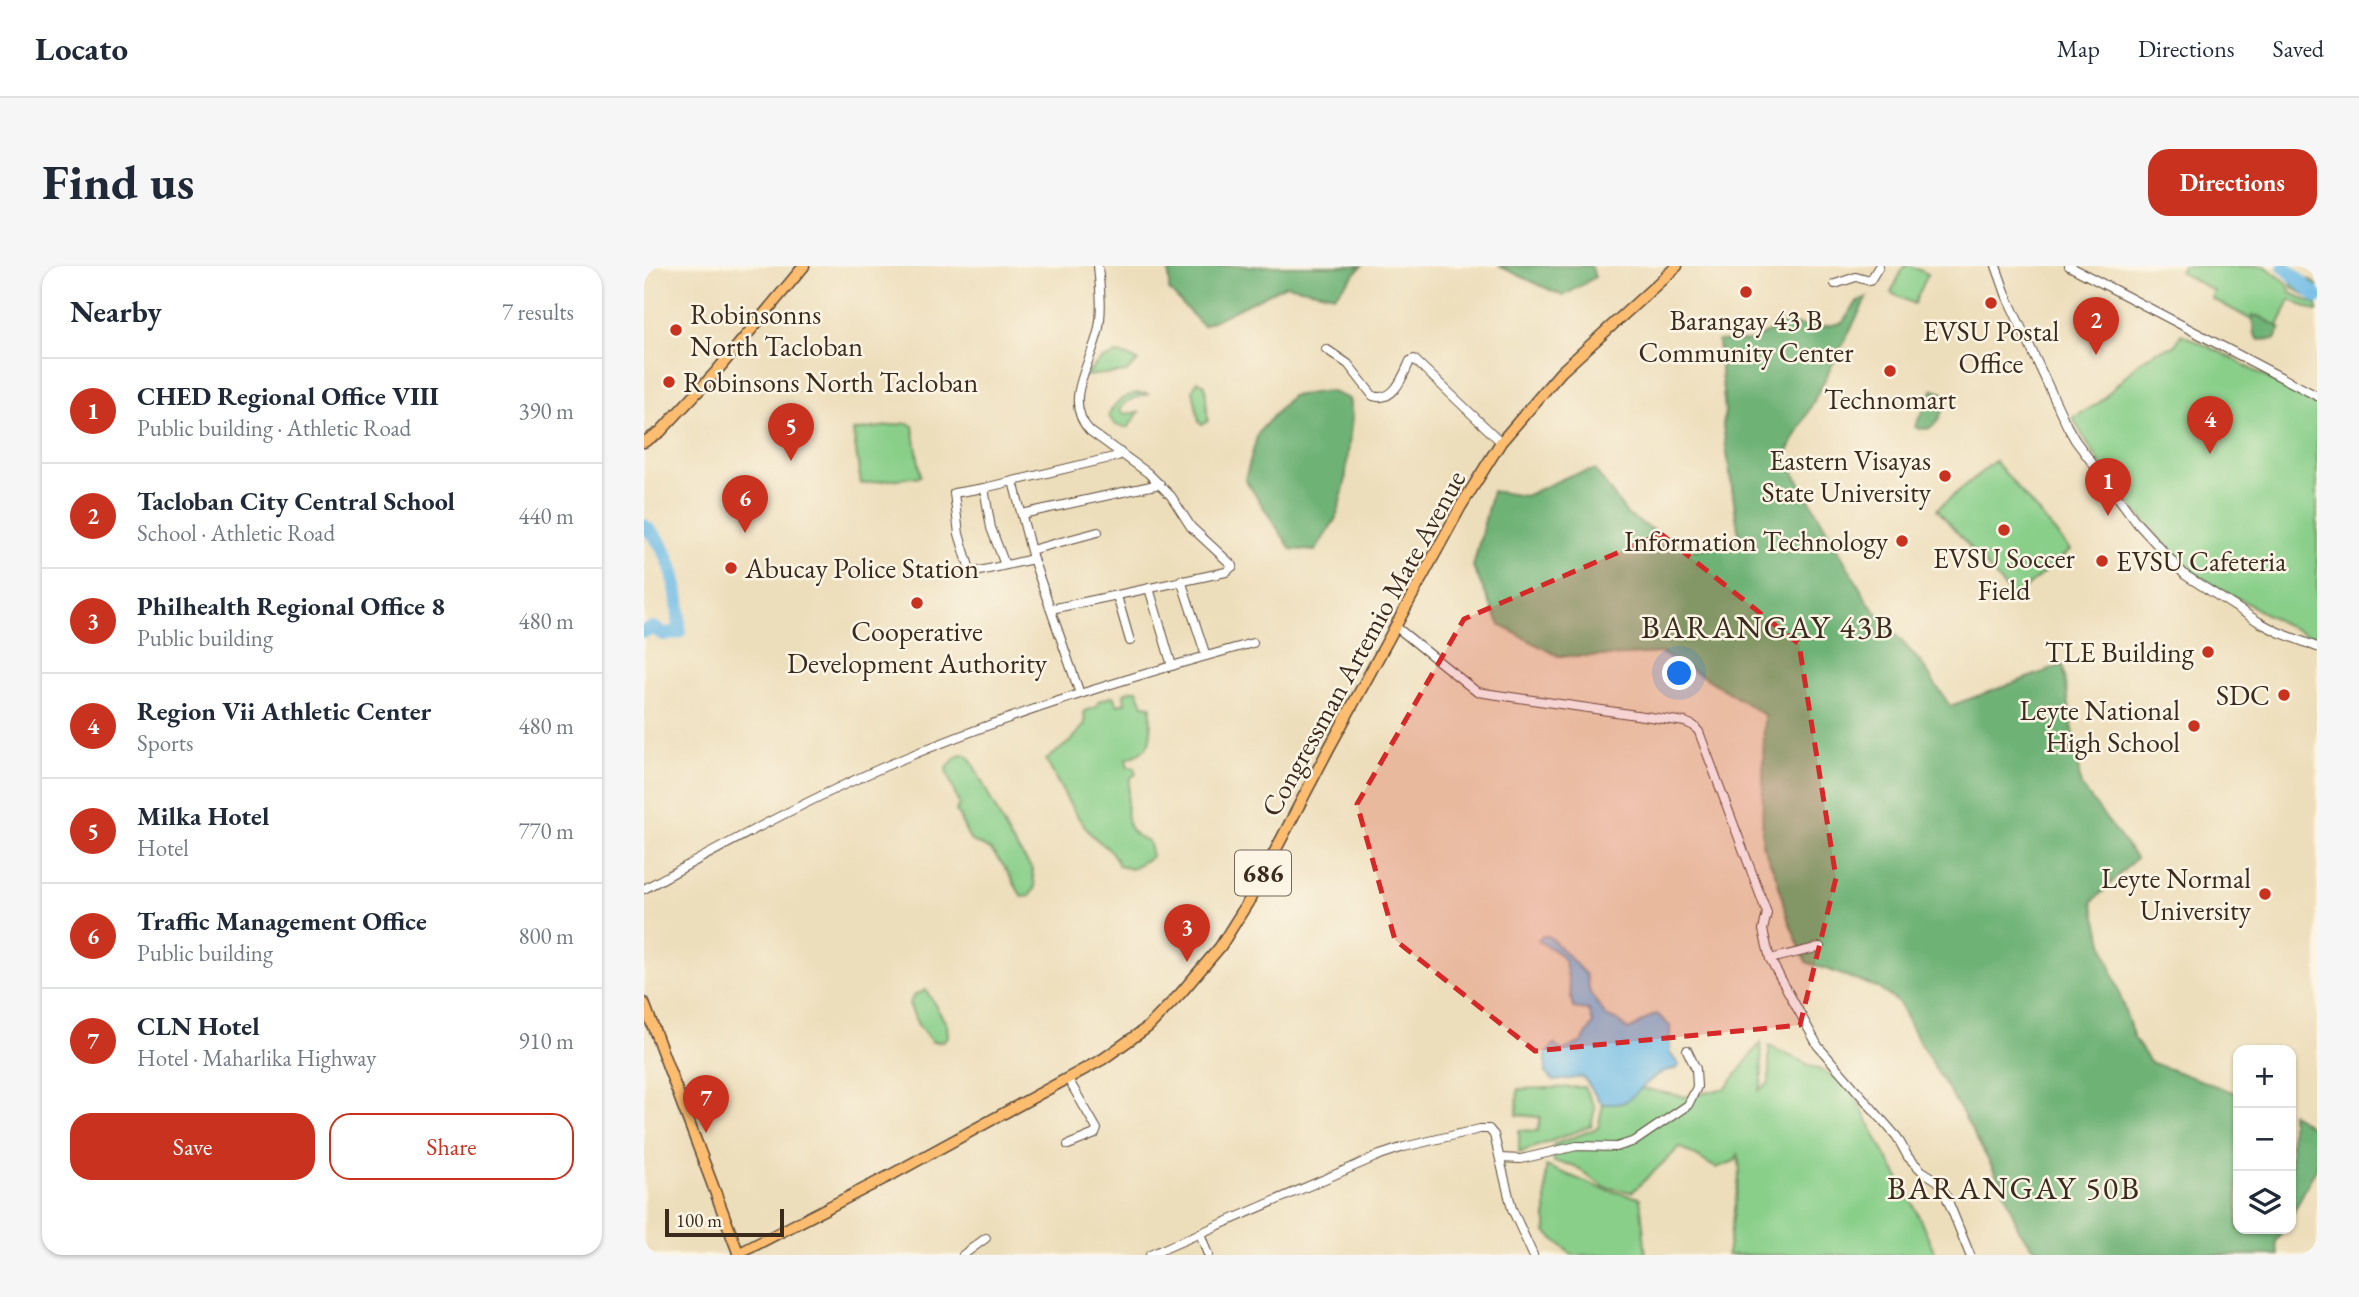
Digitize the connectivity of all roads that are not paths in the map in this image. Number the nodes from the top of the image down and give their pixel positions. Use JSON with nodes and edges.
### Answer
{"nodes":[{"id":1,"x":804,"y":266,"type":"edge"},
{"id":2,"x":1098,"y":266,"type":"edge"},
{"id":3,"x":1677,"y":266,"type":"edge"},
{"id":4,"x":1879,"y":266,"type":"edge"},
{"id":5,"x":1996,"y":266,"type":"edge"},
{"id":6,"x":2070,"y":266,"type":"edge"},
{"id":7,"x":1835,"y":284,"type":"dead end"},
{"id":8,"x":1326,"y":349,"type":"dead end"},
{"id":9,"x":2317,"y":396,"type":"edge"},
{"id":10,"x":644,"y":442,"type":"edge"},
{"id":11,"x":1501,"y":442,"type":"junction"},
{"id":12,"x":1120,"y":452,"type":"junction"},
{"id":13,"x":1013,"y":481,"type":"junction"},
{"id":14,"x":1160,"y":484,"type":"junction"},
{"id":15,"x":984,"y":488,"type":"junction"},
{"id":16,"x":1022,"y":514,"type":"junction"},
{"id":17,"x":1097,"y":532,"type":"dead end"},
{"id":18,"x":1032,"y":554,"type":"junction"},
{"id":19,"x":1005,"y":565,"type":"junction"},
{"id":20,"x":1181,"y":580,"type":"junction"},
{"id":21,"x":1149,"y":588,"type":"junction"},
{"id":22,"x":1117,"y":596,"type":"junction"},
{"id":23,"x":1051,"y":609,"type":"junction"},
{"id":24,"x":1395,"y":626,"type":"junction"},
{"id":25,"x":1130,"y":642,"type":"dead end"},
{"id":26,"x":1252,"y":643,"type":"dead end"},
{"id":27,"x":2317,"y":647,"type":"edge"},
{"id":28,"x":1206,"y":656,"type":"junction"},
{"id":29,"x":1172,"y":666,"type":"junction"},
{"id":30,"x":1080,"y":694,"type":"junction"},
{"id":31,"x":644,"y":889,"type":"edge"},
{"id":32,"x":1820,"y":947,"type":"dead end"},
{"id":33,"x":1770,"y":959,"type":"junction"},
{"id":34,"x":644,"y":1003,"type":"edge"},
{"id":35,"x":1687,"y":1051,"type":"dead end"},
{"id":36,"x":1068,"y":1079,"type":"junction"},
{"id":37,"x":1068,"y":1145,"type":"dead end"},
{"id":38,"x":1500,"y":1158,"type":"junction"},
{"id":39,"x":1200,"y":1233,"type":"junction"},
{"id":40,"x":986,"y":1238,"type":"dead end"},
{"id":41,"x":738,"y":1254,"type":"edge"},
{"id":42,"x":963,"y":1255,"type":"edge"},
{"id":43,"x":1150,"y":1255,"type":"edge"},
{"id":44,"x":1208,"y":1255,"type":"edge"},
{"id":45,"x":1533,"y":1255,"type":"edge"},
{"id":46,"x":1970,"y":1255,"type":"edge"}],
"edges":[{"from":1,"to":10,"type":"main road"},
{"from":2,"to":12,"type":"street"},
{"from":3,"to":11,"type":"main road","name":"Congressman Artemio Mate Avenue","number":"686"},
{"from":4,"to":7,"type":"street"},
{"from":5,"to":27,"type":"street"},
{"from":6,"to":9,"type":"street"},
{"from":8,"to":11,"type":"street"},
{"from":11,"to":24,"type":"main road","name":"Congressman Artemio Mate Avenue","number":"686"},
{"from":12,"to":13,"type":"street"},
{"from":12,"to":14,"type":"street"},
{"from":13,"to":15,"type":"street"},
{"from":13,"to":16,"type":"street"},
{"from":14,"to":16,"type":"street"},
{"from":14,"to":20,"type":"street"},
{"from":15,"to":19,"type":"street"},
{"from":15,"to":19,"type":"street"},
{"from":16,"to":18,"type":"street"},
{"from":17,"to":18,"type":"street"},
{"from":18,"to":19,"type":"street"},
{"from":18,"to":23,"type":"street"},
{"from":20,"to":21,"type":"street"},
{"from":20,"to":28,"type":"street"},
{"from":21,"to":22,"type":"street"},
{"from":21,"to":29,"type":"street"},
{"from":22,"to":23,"type":"street"},
{"from":22,"to":25,"type":"street"},
{"from":23,"to":30,"type":"street"},
{"from":24,"to":33,"type":"street"},
{"from":24,"to":36,"type":"main road","name":"Congressman Artemio Mate Avenue","number":"686"},
{"from":26,"to":28,"type":"street"},
{"from":28,"to":29,"type":"street"},
{"from":29,"to":30,"type":"street"},
{"from":30,"to":31,"type":"street"},
{"from":32,"to":33,"type":"street"},
{"from":33,"to":46,"type":"street"},
{"from":34,"to":41,"type":"main road"},
{"from":35,"to":38,"type":"street"},
{"from":36,"to":37,"type":"street"},
{"from":36,"to":41,"type":"main road","name":"Congressman Artemio Mate Avenue","number":"686"},
{"from":38,"to":39,"type":"street"},
{"from":38,"to":45,"type":"street"},
{"from":39,"to":43,"type":"street"},
{"from":39,"to":44,"type":"street"},
{"from":40,"to":42,"type":"street"}]}
